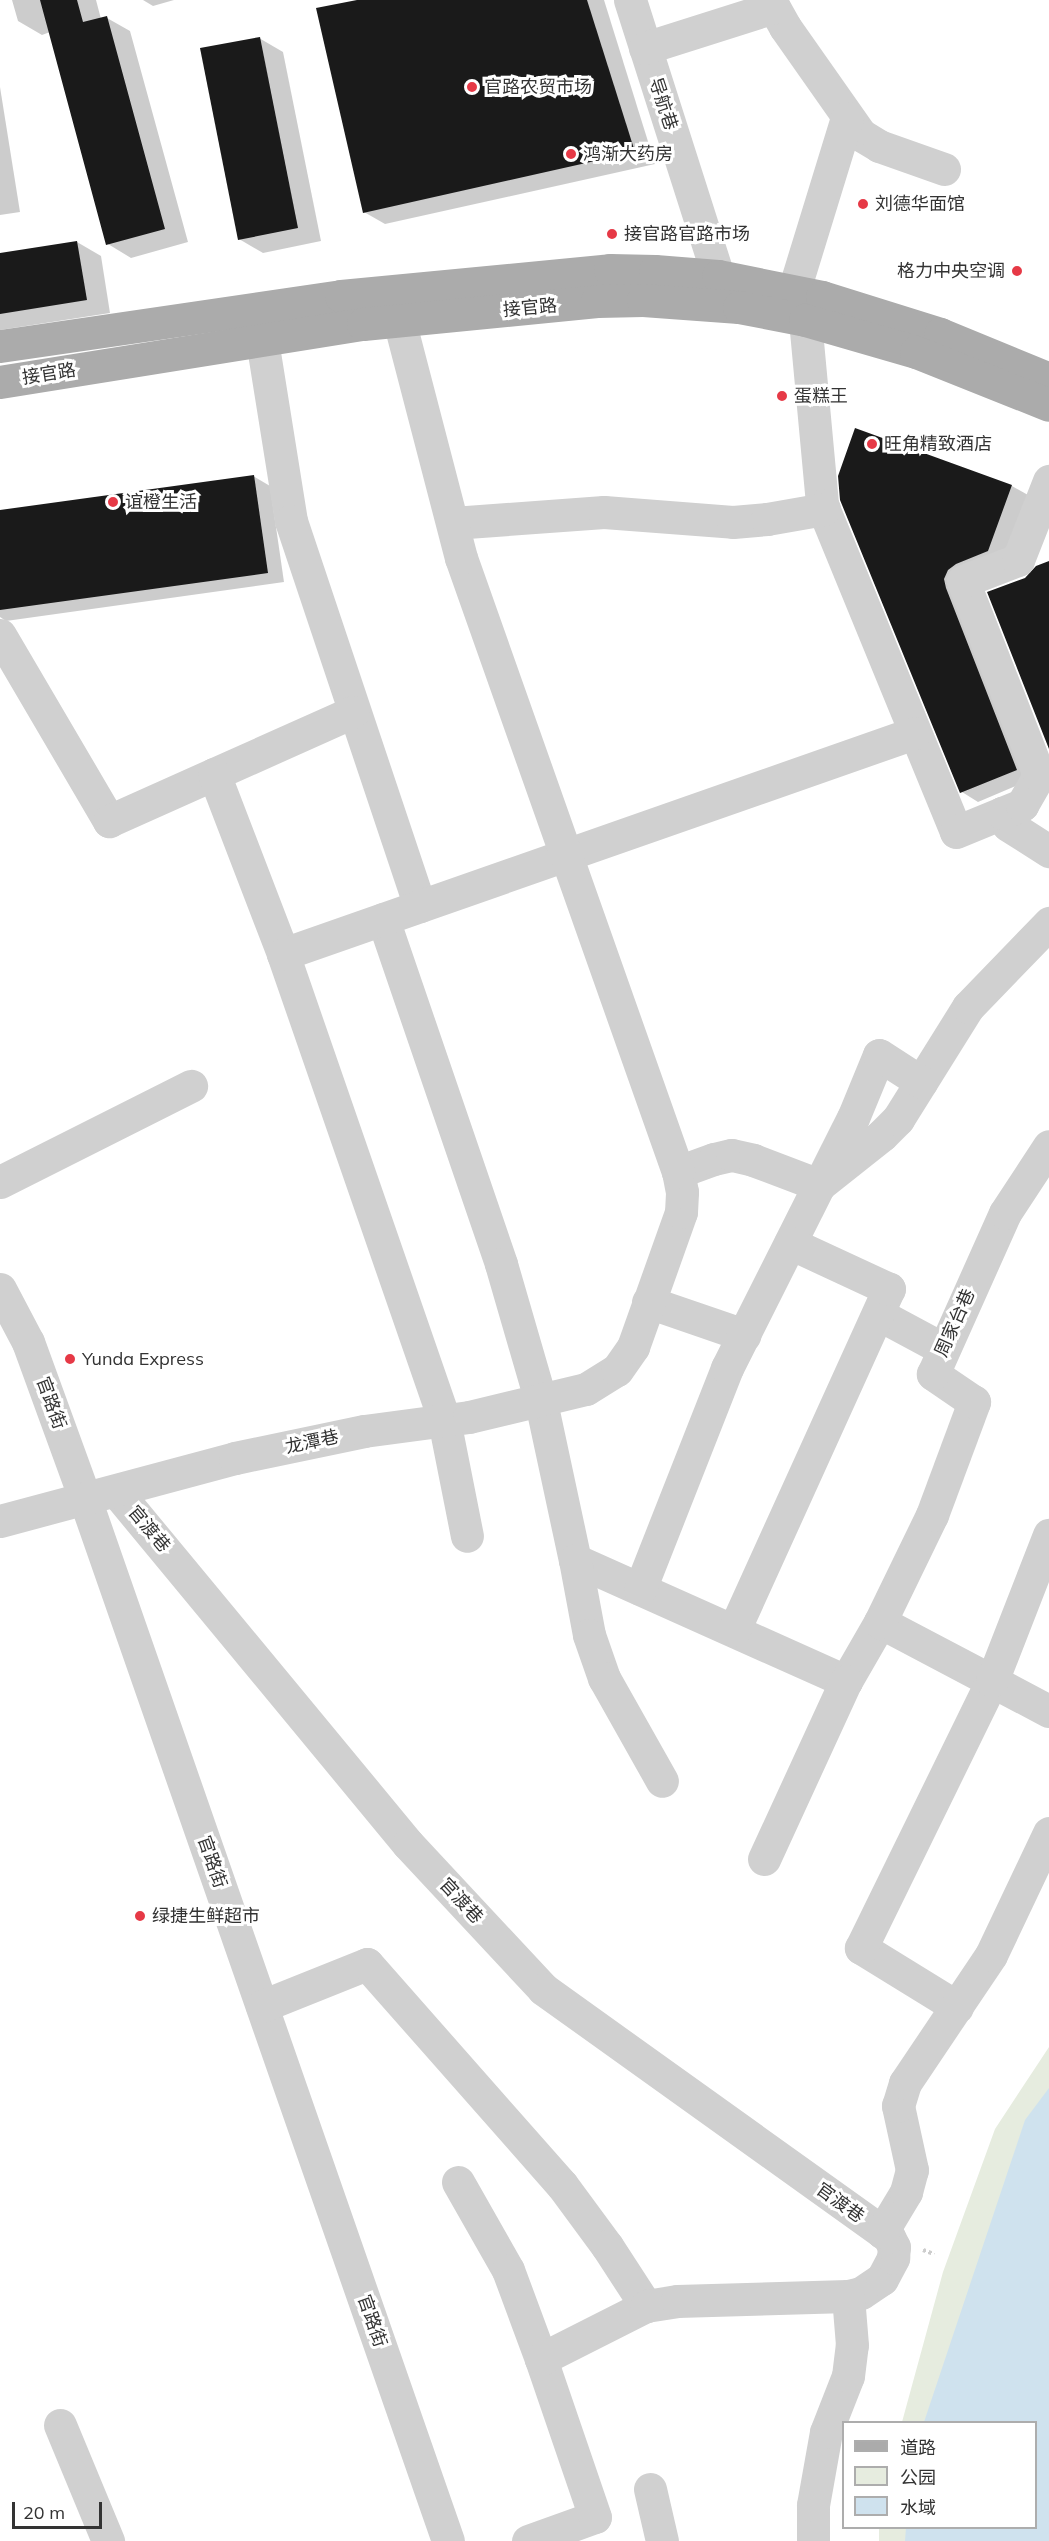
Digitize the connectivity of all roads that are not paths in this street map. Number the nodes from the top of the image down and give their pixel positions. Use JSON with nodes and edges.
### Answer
{"nodes":[{"id":1,"x":630,"y":0,"type":"edge"},
{"id":2,"x":772,"y":3,"type":"edge"},
{"id":3,"x":645,"y":48,"type":"junction"},
{"id":4,"x":847,"y":118,"type":"junction"},
{"id":5,"x":944,"y":169,"type":"dead end"},
{"id":6,"x":718,"y":276,"type":"junction"},
{"id":7,"x":799,"y":305,"type":"junction"},
{"id":8,"x":399,"y":320,"type":"junction"},
{"id":9,"x":262,"y":340,"type":"junction"},
{"id":10,"x":0,"y":346,"type":"edge"},
{"id":11,"x":1049,"y":379,"type":"edge"},
{"id":12,"x":0,"y":382,"type":"edge"},
{"id":13,"x":1049,"y":405,"type":"edge"},
{"id":14,"x":1049,"y":481,"type":"edge"},
{"id":15,"x":824,"y":510,"type":"junction"},
{"id":16,"x":453,"y":523,"type":"junction"},
{"id":17,"x":0,"y":635,"type":"edge"},
{"id":18,"x":353,"y":711,"type":"junction"},
{"id":19,"x":915,"y":733,"type":"junction"},
{"id":20,"x":214,"y":774,"type":"junction"},
{"id":21,"x":1002,"y":813,"type":"junction"},
{"id":22,"x":1049,"y":851,"type":"edge"},
{"id":23,"x":565,"y":855,"type":"junction"},
{"id":24,"x":420,"y":906,"type":"junction"},
{"id":25,"x":383,"y":919,"type":"junction"},
{"id":26,"x":1049,"y":923,"type":"edge"},
{"id":27,"x":283,"y":954,"type":"junction"},
{"id":28,"x":921,"y":1082,"type":"junction"},
{"id":29,"x":191,"y":1086,"type":"dead end"},
{"id":30,"x":1049,"y":1146,"type":"edge"},
{"id":31,"x":678,"y":1172,"type":"junction"},
{"id":32,"x":0,"y":1182,"type":"edge"},
{"id":33,"x":819,"y":1185,"type":"junction"},
{"id":34,"x":790,"y":1243,"type":"junction"},
{"id":35,"x":0,"y":1289,"type":"edge"},
{"id":36,"x":648,"y":1302,"type":"junction"},
{"id":37,"x":878,"y":1314,"type":"junction"},
{"id":38,"x":744,"y":1335,"type":"junction"},
{"id":39,"x":943,"y":1350,"type":"junction"},
{"id":40,"x":541,"y":1402,"type":"junction"},
{"id":41,"x":444,"y":1420,"type":"junction"},
{"id":42,"x":101,"y":1495,"type":"junction"},
{"id":43,"x":0,"y":1521,"type":"edge"},
{"id":44,"x":1049,"y":1535,"type":"edge"},
{"id":45,"x":467,"y":1536,"type":"dead end"},
{"id":46,"x":575,"y":1560,"type":"junction"},
{"id":47,"x":640,"y":1589,"type":"junction"},
{"id":48,"x":880,"y":1622,"type":"junction"},
{"id":49,"x":734,"y":1630,"type":"junction"},
{"id":50,"x":846,"y":1681,"type":"junction"},
{"id":51,"x":992,"y":1681,"type":"junction"},
{"id":52,"x":1049,"y":1711,"type":"edge"},
{"id":53,"x":662,"y":1781,"type":"dead end"},
{"id":54,"x":1049,"y":1833,"type":"edge"},
{"id":55,"x":764,"y":1860,"type":"dead end"},
{"id":56,"x":262,"y":2006,"type":"junction"},
{"id":57,"x":957,"y":2007,"type":"junction"},
{"id":58,"x":459,"y":2182,"type":"dead end"},
{"id":59,"x":882,"y":2232,"type":"junction"},
{"id":60,"x":848,"y":2296,"type":"junction"},
{"id":61,"x":646,"y":2306,"type":"junction"},
{"id":62,"x":542,"y":2359,"type":"junction"},
{"id":63,"x":60,"y":2425,"type":"dead end"},
{"id":64,"x":650,"y":2489,"type":"dead end"},
{"id":65,"x":108,"y":2541,"type":"edge"},
{"id":66,"x":448,"y":2541,"type":"edge"},
{"id":67,"x":528,"y":2541,"type":"edge"},
{"id":68,"x":662,"y":2541,"type":"edge"},
{"id":69,"x":813,"y":2541,"type":"edge"}],
"edges":[{"from":1,"to":3,"type":"street","name":"导航巷"},
{"from":2,"to":3,"type":"street"},
{"from":2,"to":4,"type":"street"},
{"from":3,"to":6,"type":"street","name":"导航巷"},
{"from":4,"to":5,"type":"street"},
{"from":4,"to":7,"type":"street"},
{"from":6,"to":7,"type":"main road","name":"接官路"},
{"from":6,"to":10,"type":"main road","name":"接官路"},
{"from":7,"to":8,"type":"main road","name":"接官路"},
{"from":7,"to":11,"type":"main road","name":"接官路"},
{"from":7,"to":13,"type":"main road","name":"接官路"},
{"from":7,"to":15,"type":"street"},
{"from":8,"to":9,"type":"main road","name":"接官路"},
{"from":8,"to":16,"type":"street","name":"龙潭巷"},
{"from":9,"to":12,"type":"main road","name":"接官路"},
{"from":9,"to":18,"type":"street"},
{"from":14,"to":21,"type":"street"},
{"from":15,"to":16,"type":"street"},
{"from":15,"to":19,"type":"street"},
{"from":16,"to":23,"type":"street","name":"龙潭巷"},
{"from":17,"to":20,"type":"street"},
{"from":18,"to":20,"type":"street"},
{"from":18,"to":24,"type":"street"},
{"from":19,"to":21,"type":"street"},
{"from":19,"to":23,"type":"street"},
{"from":20,"to":27,"type":"street"},
{"from":21,"to":22,"type":"street"},
{"from":23,"to":24,"type":"street"},
{"from":23,"to":31,"type":"street","name":"龙潭巷"},
{"from":24,"to":25,"type":"street"},
{"from":25,"to":27,"type":"street"},
{"from":25,"to":40,"type":"street"},
{"from":26,"to":28,"type":"street"},
{"from":27,"to":41,"type":"street"},
{"from":28,"to":33,"type":"street"},
{"from":28,"to":33,"type":"street"},
{"from":29,"to":32,"type":"street"},
{"from":30,"to":39,"type":"street","name":"周家台巷"},
{"from":31,"to":33,"type":"street"},
{"from":31,"to":36,"type":"street","name":"龙潭巷"},
{"from":33,"to":34,"type":"street"},
{"from":34,"to":37,"type":"street"},
{"from":34,"to":38,"type":"street"},
{"from":35,"to":42,"type":"street","name":"官路街"},
{"from":36,"to":38,"type":"street"},
{"from":36,"to":40,"type":"street","name":"龙潭巷"},
{"from":37,"to":39,"type":"street"},
{"from":37,"to":49,"type":"street"},
{"from":38,"to":47,"type":"street"},
{"from":39,"to":48,"type":"street","name":"周家台巷"},
{"from":40,"to":41,"type":"street","name":"龙潭巷"},
{"from":40,"to":46,"type":"street"},
{"from":41,"to":42,"type":"street","name":"龙潭巷"},
{"from":41,"to":45,"type":"street"},
{"from":42,"to":43,"type":"street","name":"龙潭巷"},
{"from":42,"to":56,"type":"street","name":"官路街"},
{"from":42,"to":59,"type":"street","name":"官渡巷"},
{"from":44,"to":51,"type":"street"},
{"from":46,"to":47,"type":"street"},
{"from":46,"to":53,"type":"street"},
{"from":47,"to":49,"type":"street"},
{"from":48,"to":50,"type":"street"},
{"from":48,"to":51,"type":"street"},
{"from":49,"to":50,"type":"street"},
{"from":50,"to":55,"type":"street"},
{"from":51,"to":52,"type":"street"},
{"from":51,"to":57,"type":"street"},
{"from":54,"to":57,"type":"street"},
{"from":56,"to":61,"type":"street"},
{"from":56,"to":66,"type":"street","name":"官路街"},
{"from":57,"to":59,"type":"street"},
{"from":58,"to":62,"type":"street"},
{"from":59,"to":60,"type":"street"},
{"from":60,"to":61,"type":"street"},
{"from":60,"to":69,"type":"street"},
{"from":61,"to":62,"type":"street"},
{"from":62,"to":67,"type":"street"},
{"from":63,"to":65,"type":"street"},
{"from":64,"to":68,"type":"street"}]}
